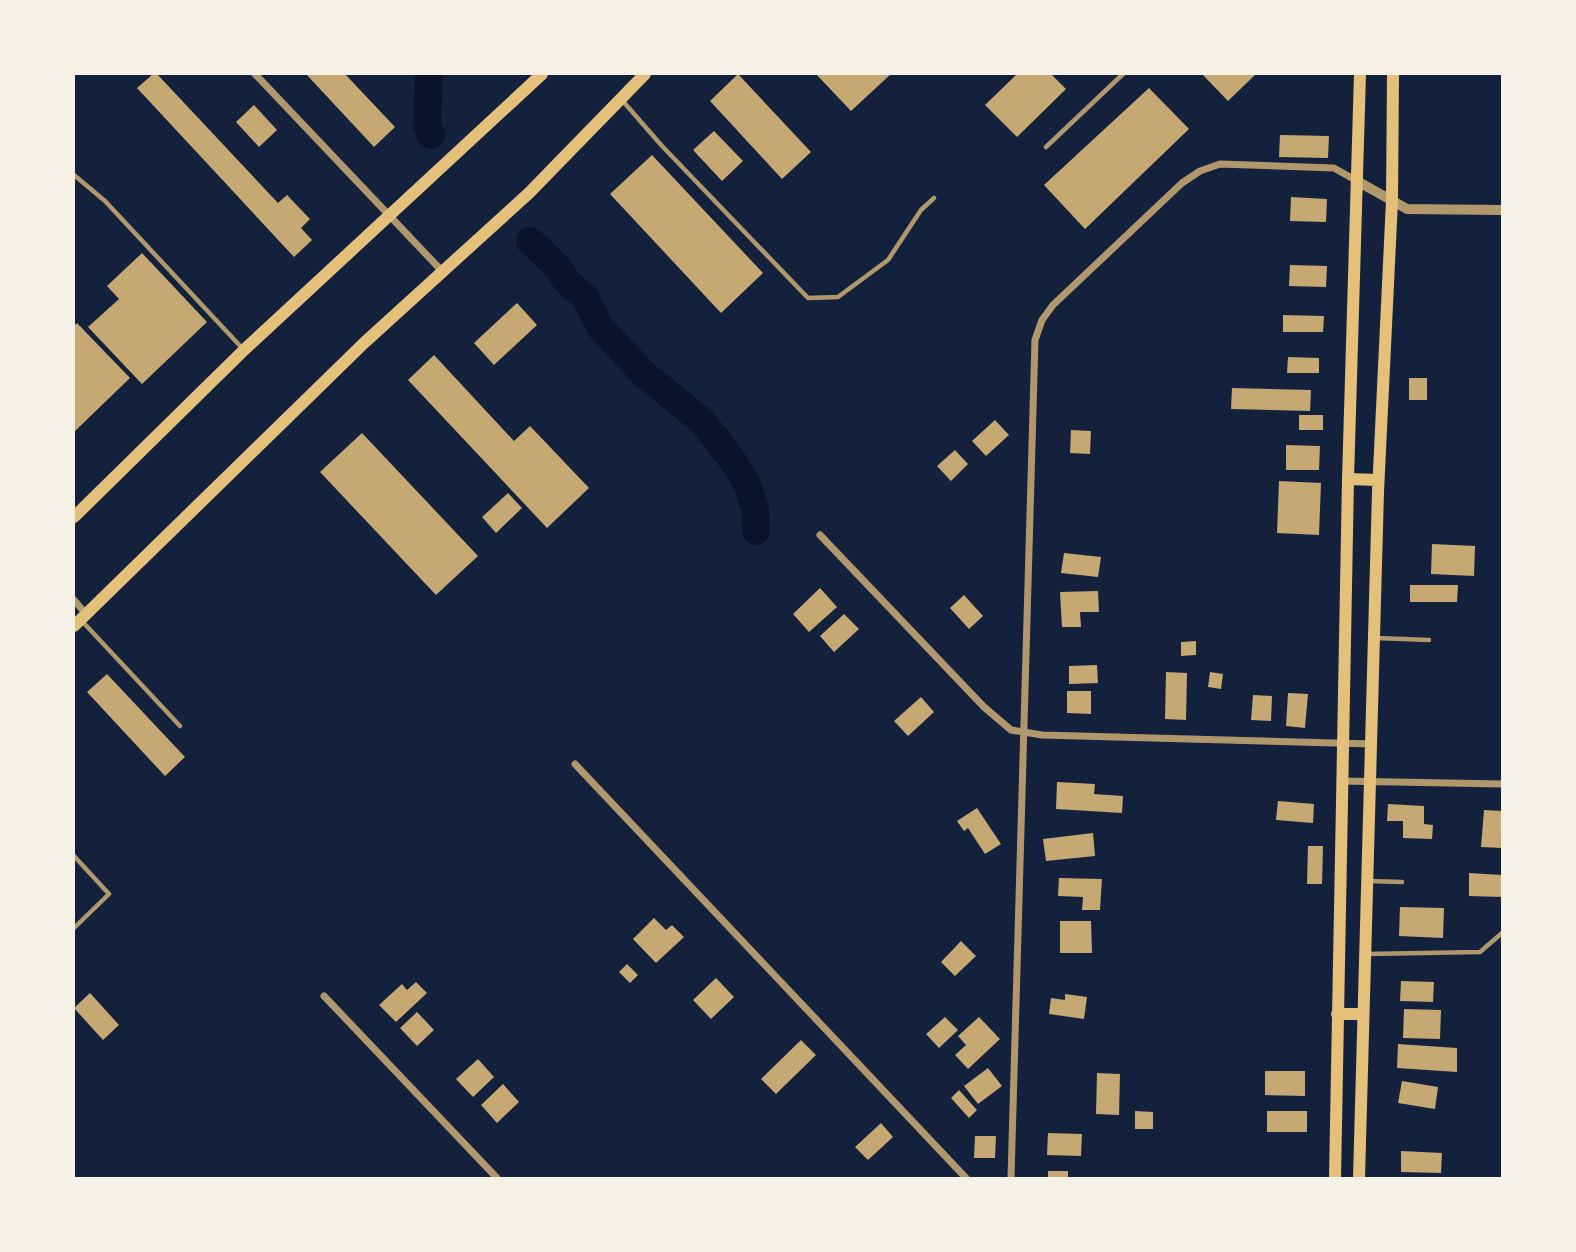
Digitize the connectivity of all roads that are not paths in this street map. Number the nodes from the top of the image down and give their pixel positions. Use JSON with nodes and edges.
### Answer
{"nodes":[{"id":1,"x":255,"y":74,"type":"edge"},
{"id":2,"x":542,"y":74,"type":"edge"},
{"id":3,"x":645,"y":74,"type":"edge"},
{"id":4,"x":1123,"y":74,"type":"edge"},
{"id":5,"x":1360,"y":74,"type":"edge"},
{"id":6,"x":1393,"y":74,"type":"edge"},
{"id":7,"x":620,"y":99,"type":"junction"},
{"id":8,"x":1046,"y":147,"type":"dead end"},
{"id":9,"x":74,"y":175,"type":"edge"},
{"id":10,"x":1357,"y":181,"type":"junction"},
{"id":11,"x":934,"y":198,"type":"dead end"},
{"id":12,"x":1392,"y":201,"type":"junction"},
{"id":13,"x":1503,"y":210,"type":"edge"},
{"id":14,"x":391,"y":216,"type":"junction"},
{"id":15,"x":441,"y":271,"type":"junction"},
{"id":16,"x":244,"y":350,"type":"junction"},
{"id":17,"x":1348,"y":479,"type":"junction"},
{"id":18,"x":1378,"y":480,"type":"junction"},
{"id":19,"x":74,"y":517,"type":"edge"},
{"id":20,"x":820,"y":535,"type":"dead end"},
{"id":21,"x":74,"y":600,"type":"edge"},
{"id":22,"x":80,"y":620,"type":"edge"},
{"id":23,"x":1375,"y":638,"type":"junction"},
{"id":24,"x":1429,"y":640,"type":"dead end"},
{"id":25,"x":180,"y":726,"type":"dead end"},
{"id":26,"x":1026,"y":733,"type":"junction"},
{"id":27,"x":1342,"y":743,"type":"junction"},
{"id":28,"x":1372,"y":744,"type":"junction"},
{"id":29,"x":575,"y":764,"type":"dead end"},
{"id":30,"x":1341,"y":781,"type":"junction"},
{"id":31,"x":1371,"y":781,"type":"junction"},
{"id":32,"x":1503,"y":784,"type":"edge"},
{"id":33,"x":74,"y":856,"type":"edge"},
{"id":34,"x":1368,"y":881,"type":"junction"},
{"id":35,"x":1402,"y":882,"type":"dead end"},
{"id":36,"x":74,"y":928,"type":"edge"},
{"id":37,"x":1503,"y":933,"type":"edge"},
{"id":38,"x":1365,"y":954,"type":"junction"},
{"id":39,"x":324,"y":996,"type":"dead end"},
{"id":40,"x":1337,"y":1013,"type":"junction"},
{"id":41,"x":1363,"y":1014,"type":"junction"},
{"id":42,"x":497,"y":1178,"type":"edge"},
{"id":43,"x":966,"y":1178,"type":"edge"},
{"id":44,"x":1011,"y":1178,"type":"edge"},
{"id":45,"x":1335,"y":1178,"type":"edge"},
{"id":46,"x":1359,"y":1178,"type":"edge"}],
"edges":[{"from":1,"to":14,"type":"street"},
{"from":2,"to":14,"type":"main road"},
{"from":3,"to":7,"type":"main road"},
{"from":4,"to":8,"type":"lane"},
{"from":5,"to":10,"type":"main road"},
{"from":6,"to":12,"type":"main road"},
{"from":7,"to":11,"type":"lane"},
{"from":7,"to":15,"type":"main road"},
{"from":9,"to":16,"type":"lane"},
{"from":10,"to":12,"type":"street"},
{"from":10,"to":17,"type":"main road"},
{"from":10,"to":26,"type":"street"},
{"from":12,"to":13,"type":"street"},
{"from":12,"to":18,"type":"main road"},
{"from":14,"to":15,"type":"street"},
{"from":14,"to":16,"type":"main road"},
{"from":15,"to":22,"type":"main road"},
{"from":16,"to":19,"type":"main road"},
{"from":17,"to":18,"type":"main road"},
{"from":17,"to":27,"type":"main road"},
{"from":18,"to":23,"type":"main road"},
{"from":20,"to":26,"type":"street"},
{"from":21,"to":22,"type":"street"},
{"from":22,"to":25,"type":"lane"},
{"from":23,"to":24,"type":"lane"},
{"from":23,"to":28,"type":"main road"},
{"from":26,"to":27,"type":"street"},
{"from":26,"to":44,"type":"street"},
{"from":27,"to":28,"type":"street"},
{"from":27,"to":30,"type":"main road"},
{"from":28,"to":31,"type":"main road"},
{"from":29,"to":43,"type":"street"},
{"from":30,"to":31,"type":"street"},
{"from":30,"to":40,"type":"main road"},
{"from":31,"to":32,"type":"street"},
{"from":31,"to":34,"type":"main road"},
{"from":33,"to":36,"type":"lane"},
{"from":34,"to":35,"type":"lane"},
{"from":34,"to":38,"type":"main road"},
{"from":37,"to":38,"type":"lane"},
{"from":38,"to":41,"type":"main road"},
{"from":39,"to":42,"type":"street"},
{"from":40,"to":41,"type":"main road"},
{"from":40,"to":45,"type":"main road"},
{"from":41,"to":46,"type":"main road"}]}
